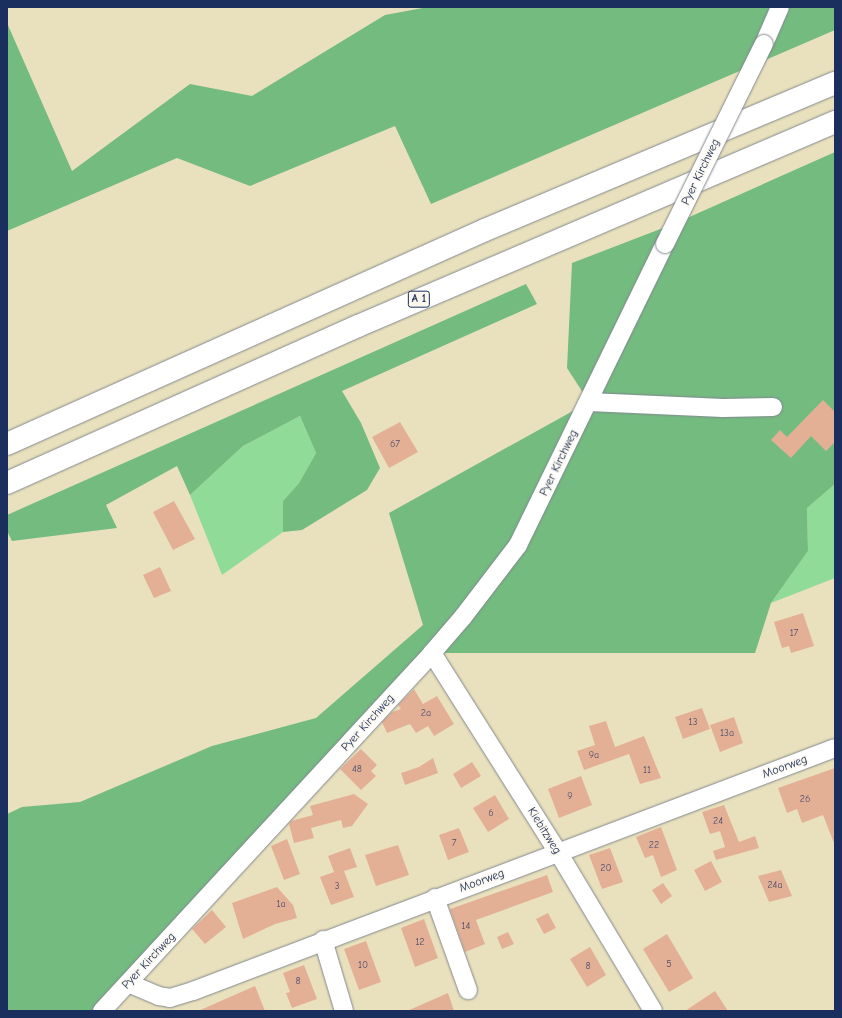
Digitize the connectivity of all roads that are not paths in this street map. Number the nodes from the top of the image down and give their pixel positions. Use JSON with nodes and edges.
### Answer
{"nodes":[{"id":1,"x":780,"y":7,"type":"edge"},
{"id":2,"x":835,"y":82,"type":"edge"},
{"id":3,"x":835,"y":122,"type":"edge"},
{"id":4,"x":589,"y":402,"type":"junction"},
{"id":5,"x":773,"y":407,"type":"dead end"},
{"id":6,"x":7,"y":444,"type":"edge"},
{"id":7,"x":7,"y":483,"type":"edge"},
{"id":8,"x":432,"y":653,"type":"junction"},
{"id":9,"x":835,"y":748,"type":"edge"},
{"id":10,"x":558,"y":852,"type":"junction"},
{"id":11,"x":435,"y":898,"type":"junction"},
{"id":12,"x":323,"y":940,"type":"junction"},
{"id":13,"x":128,"y":983,"type":"junction"},
{"id":14,"x":468,"y":990,"type":"dead end"},
{"id":15,"x":102,"y":1011,"type":"edge"},
{"id":16,"x":344,"y":1011,"type":"edge"},
{"id":17,"x":653,"y":1011,"type":"edge"}],
"edges":[{"from":1,"to":4,"type":"street","name":"Pyer Kirchweg","bridge":true},
{"from":2,"to":6,"type":"highway"},
{"from":3,"to":7,"type":"highway","number":"A 1"},
{"from":4,"to":5,"type":"street"},
{"from":4,"to":8,"type":"street","name":"Pyer Kirchweg"},
{"from":8,"to":10,"type":"street","name":"Kiebitzweg"},
{"from":8,"to":13,"type":"street","name":"Pyer Kirchweg"},
{"from":9,"to":10,"type":"street","name":"Moorweg"},
{"from":10,"to":11,"type":"street","name":"Moorweg"},
{"from":10,"to":17,"type":"street","name":"Kiebitzweg"},
{"from":11,"to":12,"type":"street","name":"Moorweg"},
{"from":11,"to":14,"type":"street"},
{"from":12,"to":13,"type":"street","name":"Moorweg"},
{"from":12,"to":16,"type":"street"},
{"from":13,"to":15,"type":"street","name":"Pyer Kirchweg"}]}
